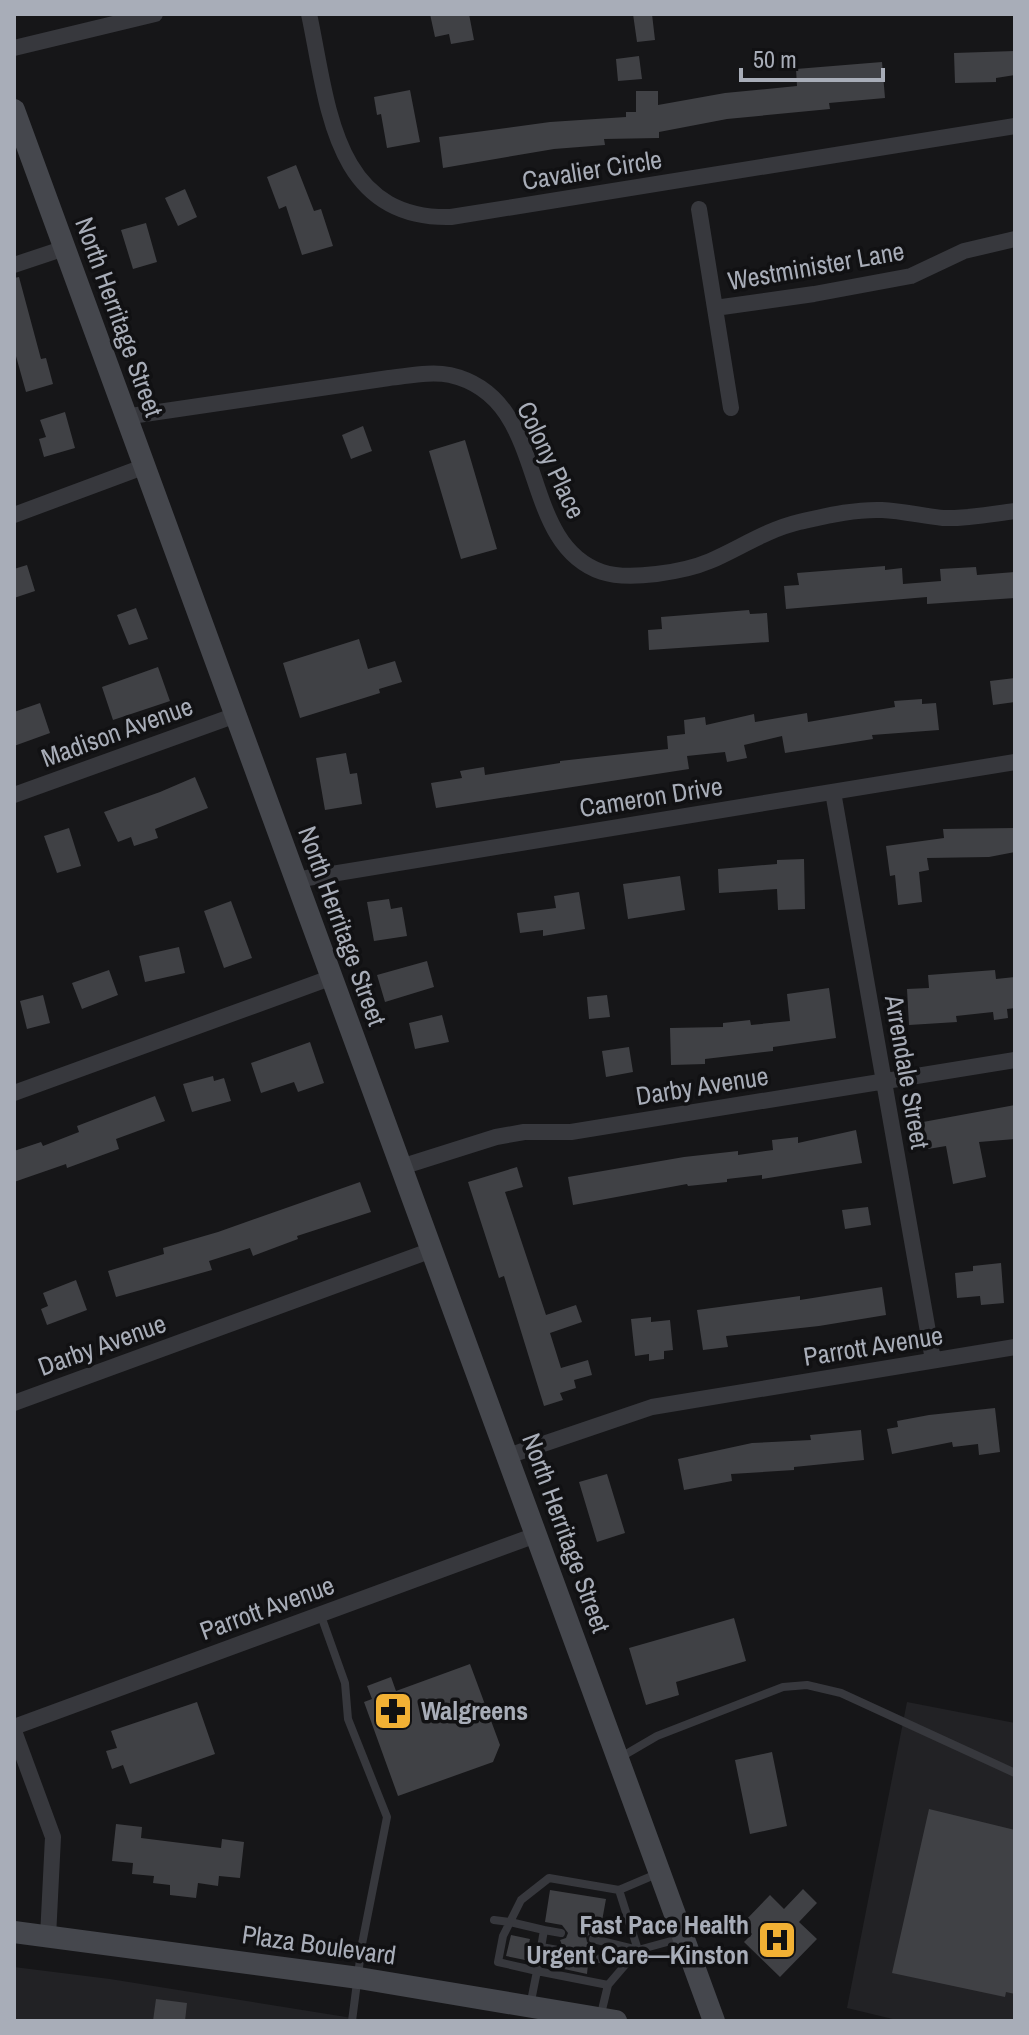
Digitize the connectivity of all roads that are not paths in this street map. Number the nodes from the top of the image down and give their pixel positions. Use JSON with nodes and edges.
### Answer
{"nodes":[{"id":1,"x":155,"y":14,"type":"edge"},
{"id":2,"x":309,"y":14,"type":"edge"},
{"id":3,"x":14,"y":48,"type":"edge"},
{"id":4,"x":14,"y":110,"type":"edge"},
{"id":5,"x":1015,"y":126,"type":"edge"},
{"id":6,"x":699,"y":209,"type":"dead end"},
{"id":7,"x":1015,"y":239,"type":"edge"},
{"id":8,"x":65,"y":248,"type":"junction"},
{"id":9,"x":14,"y":265,"type":"edge"},
{"id":10,"x":715,"y":308,"type":"junction"},
{"id":11,"x":731,"y":408,"type":"dead end"},
{"id":12,"x":124,"y":417,"type":"junction"},
{"id":13,"x":143,"y":467,"type":"junction"},
{"id":14,"x":1015,"y":511,"type":"edge"},
{"id":15,"x":14,"y":515,"type":"edge"},
{"id":16,"x":236,"y":715,"type":"junction"},
{"id":17,"x":1015,"y":762,"type":"edge"},
{"id":18,"x":833,"y":792,"type":"junction"},
{"id":19,"x":14,"y":795,"type":"edge"},
{"id":20,"x":295,"y":880,"type":"junction"},
{"id":21,"x":330,"y":978,"type":"junction"},
{"id":22,"x":1015,"y":1060,"type":"edge"},
{"id":23,"x":884,"y":1081,"type":"junction"},
{"id":24,"x":14,"y":1093,"type":"edge"},
{"id":25,"x":401,"y":1167,"type":"junction"},
{"id":26,"x":432,"y":1250,"type":"junction"},
{"id":27,"x":1015,"y":1347,"type":"edge"},
{"id":28,"x":933,"y":1360,"type":"junction"},
{"id":29,"x":14,"y":1403,"type":"edge"},
{"id":30,"x":508,"y":1456,"type":"junction"},
{"id":31,"x":536,"y":1535,"type":"junction"},
{"id":32,"x":320,"y":1613,"type":"junction"},
{"id":33,"x":14,"y":1729,"type":"edge"},
{"id":34,"x":619,"y":1759,"type":"junction"},
{"id":35,"x":1015,"y":1773,"type":"edge"},
{"id":36,"x":660,"y":1873,"type":"junction"},
{"id":37,"x":619,"y":1890,"type":"junction"},
{"id":38,"x":494,"y":1920,"type":"dead end"},
{"id":39,"x":510,"y":1922,"type":"junction"},
{"id":40,"x":544,"y":1930,"type":"junction"},
{"id":41,"x":14,"y":1932,"type":"edge"},
{"id":42,"x":561,"y":1933,"type":"dead end"},
{"id":43,"x":48,"y":1937,"type":"junction"},
{"id":44,"x":683,"y":1938,"type":"junction"},
{"id":45,"x":593,"y":1939,"type":"dead end"},
{"id":46,"x":541,"y":1947,"type":"junction"},
{"id":47,"x":558,"y":1950,"type":"dead end"},
{"id":48,"x":638,"y":1950,"type":"junction"},
{"id":49,"x":590,"y":1957,"type":"dead end"},
{"id":50,"x":626,"y":1964,"type":"junction"},
{"id":51,"x":537,"y":1971,"type":"junction"},
{"id":52,"x":359,"y":1978,"type":"junction"},
{"id":53,"x":608,"y":1985,"type":"junction"},
{"id":54,"x":544,"y":2013,"type":"edge"},
{"id":55,"x":608,"y":2020,"type":"edge"},
{"id":56,"x":352,"y":2021,"type":"edge"},
{"id":57,"x":714,"y":2021,"type":"edge"}],
"edges":[{"from":1,"to":3,"type":"street"},
{"from":2,"to":5,"type":"street","name":"Cavalier Circle"},
{"from":4,"to":8,"type":"street","name":"North Herritage Street"},
{"from":6,"to":10,"type":"street","name":"Westminister Lane"},
{"from":7,"to":10,"type":"street","name":"Westminister Lane"},
{"from":8,"to":9,"type":"street"},
{"from":8,"to":12,"type":"street","name":"North Herritage Street"},
{"from":10,"to":11,"type":"street","name":"Westminister Lane"},
{"from":12,"to":13,"type":"street","name":"North Herritage Street"},
{"from":12,"to":14,"type":"street","name":"Colony Place"},
{"from":13,"to":15,"type":"street"},
{"from":13,"to":16,"type":"street","name":"North Herritage Street"},
{"from":16,"to":19,"type":"street","name":"Madison Avenue"},
{"from":16,"to":20,"type":"street","name":"North Herritage Street"},
{"from":17,"to":18,"type":"street","name":"Cameron Drive"},
{"from":18,"to":20,"type":"street","name":"Cameron Drive"},
{"from":18,"to":23,"type":"street","name":"Arrendale Street"},
{"from":20,"to":21,"type":"street","name":"North Herritage Street"},
{"from":21,"to":24,"type":"street"},
{"from":21,"to":25,"type":"street","name":"North Herritage Street"},
{"from":22,"to":23,"type":"street","name":"Darby Avenue"},
{"from":23,"to":25,"type":"street","name":"Darby Avenue"},
{"from":23,"to":28,"type":"street","name":"Arrendale Street"},
{"from":25,"to":26,"type":"street","name":"North Herritage Street"},
{"from":26,"to":29,"type":"street","name":"Darby Avenue"},
{"from":26,"to":30,"type":"street","name":"North Herritage Street"},
{"from":27,"to":28,"type":"street","name":"Parrott Avenue"},
{"from":28,"to":30,"type":"street","name":"Parrott Avenue"},
{"from":30,"to":31,"type":"street","name":"North Herritage Street"},
{"from":31,"to":32,"type":"street","name":"Parrott Avenue"},
{"from":31,"to":34,"type":"street","name":"North Herritage Street"},
{"from":32,"to":33,"type":"street","name":"Parrott Avenue"},
{"from":32,"to":52,"type":"lane"},
{"from":33,"to":43,"type":"street"},
{"from":34,"to":35,"type":"lane"},
{"from":34,"to":36,"type":"street","name":"North Herritage Street"},
{"from":36,"to":37,"type":"lane"},
{"from":36,"to":44,"type":"street","name":"North Herritage Street"},
{"from":37,"to":39,"type":"lane"},
{"from":37,"to":48,"type":"lane"},
{"from":38,"to":39,"type":"lane"},
{"from":39,"to":40,"type":"lane"},
{"from":39,"to":51,"type":"lane"},
{"from":40,"to":42,"type":"lane"},
{"from":40,"to":46,"type":"lane"},
{"from":41,"to":43,"type":"street","name":"Plaza Boulevard"},
{"from":43,"to":52,"type":"street","name":"Plaza Boulevard"},
{"from":44,"to":48,"type":"lane"},
{"from":44,"to":57,"type":"street","name":"North Herritage Street"},
{"from":45,"to":48,"type":"lane"},
{"from":46,"to":47,"type":"lane"},
{"from":46,"to":51,"type":"lane"},
{"from":48,"to":50,"type":"lane"},
{"from":49,"to":50,"type":"lane"},
{"from":50,"to":53,"type":"lane"},
{"from":51,"to":53,"type":"lane"},
{"from":51,"to":54,"type":"lane"},
{"from":52,"to":54,"type":"street","name":"Plaza Boulevard"},
{"from":52,"to":56,"type":"lane"},
{"from":53,"to":55,"type":"lane"},
{"from":54,"to":55,"type":"street","name":"Plaza Boulevard"}]}
